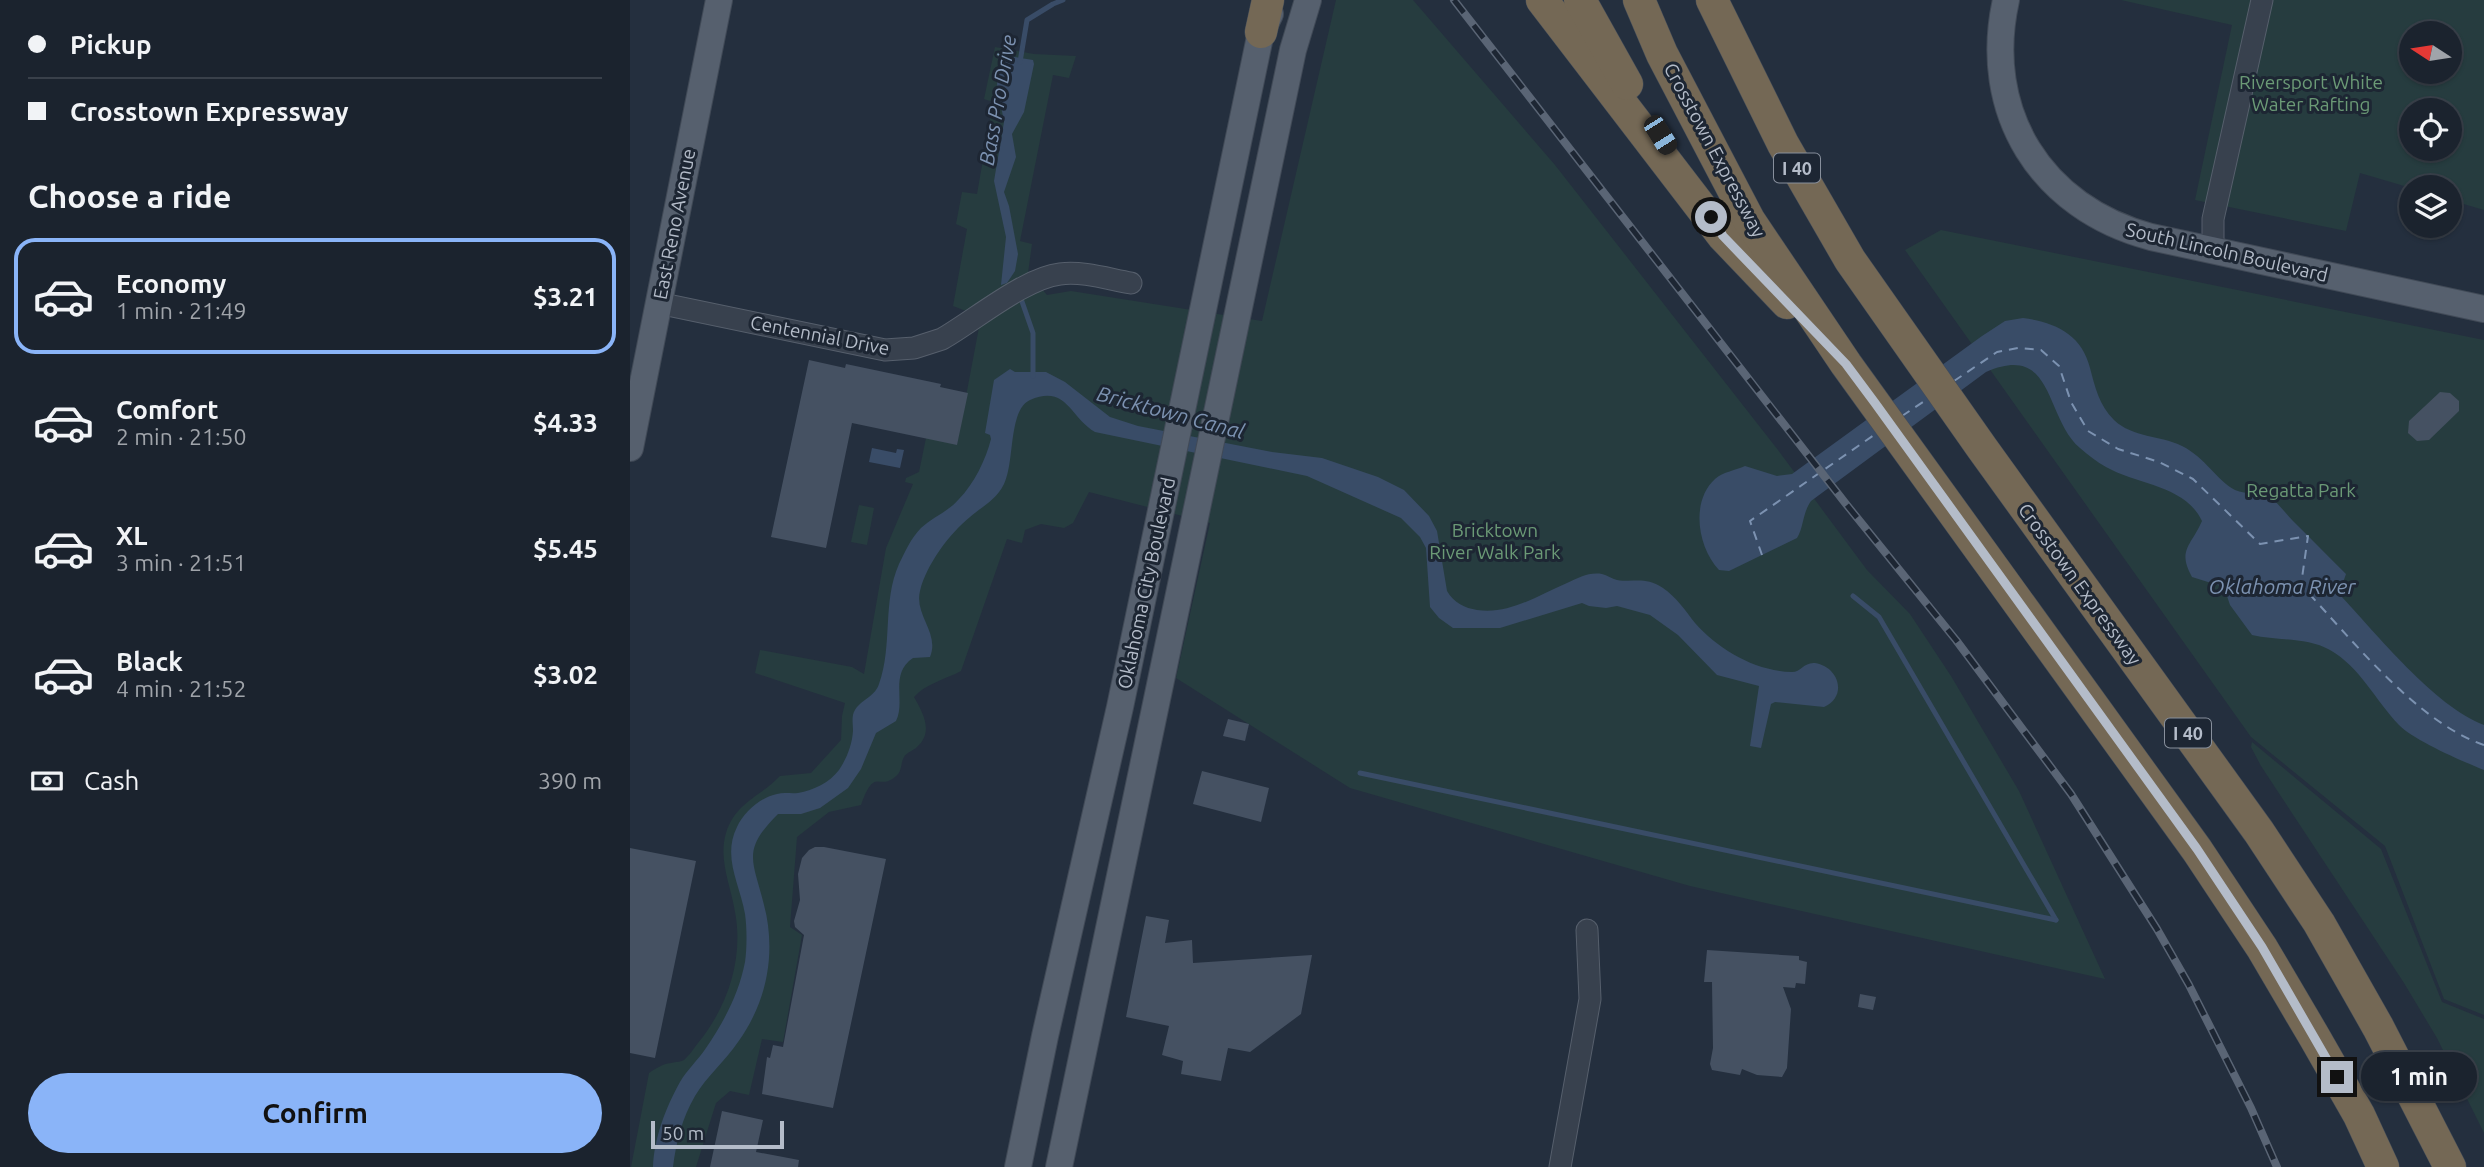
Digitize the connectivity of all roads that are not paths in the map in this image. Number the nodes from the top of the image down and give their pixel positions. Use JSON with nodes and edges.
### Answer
{"nodes":[{"id":1,"x":719,"y":0,"type":"edge"},
{"id":2,"x":1267,"y":0,"type":"edge"},
{"id":3,"x":1276,"y":0,"type":"edge"},
{"id":4,"x":1308,"y":0,"type":"edge"},
{"id":5,"x":1542,"y":0,"type":"edge"},
{"id":6,"x":1580,"y":0,"type":"edge"},
{"id":7,"x":1640,"y":0,"type":"edge"},
{"id":8,"x":1712,"y":0,"type":"edge"},
{"id":9,"x":2006,"y":0,"type":"edge"},
{"id":10,"x":2262,"y":0,"type":"edge"},
{"id":11,"x":1261,"y":32,"type":"junction"},
{"id":12,"x":1723,"y":236,"type":"junction"},
{"id":13,"x":2213,"y":250,"type":"junction"},
{"id":14,"x":1130,"y":284,"type":"dead end"},
{"id":15,"x":658,"y":303,"type":"junction"},
{"id":16,"x":2484,"y":309,"type":"edge"},
{"id":17,"x":1846,"y":364,"type":"junction"},
{"id":18,"x":630,"y":448,"type":"edge"},
{"id":19,"x":1587,"y":930,"type":"dead end"},
{"id":20,"x":1018,"y":1167,"type":"edge"},
{"id":21,"x":1059,"y":1167,"type":"edge"},
{"id":22,"x":1560,"y":1167,"type":"edge"},
{"id":23,"x":2383,"y":1167,"type":"edge"},
{"id":24,"x":2450,"y":1167,"type":"edge"}],
"edges":[{"from":1,"to":15,"type":"main road","name":"East Reno Avenue"},
{"from":2,"to":11,"type":"highway"},
{"from":3,"to":11,"type":"main road","name":"Oklahoma City Boulevard"},
{"from":4,"to":21,"type":"main road","name":"Oklahoma City Boulevard"},
{"from":5,"to":12,"type":"highway"},
{"from":6,"to":12,"type":"highway"},
{"from":7,"to":17,"type":"highway","name":"Crosstown Expressway"},
{"from":8,"to":24,"type":"highway","name":"Crosstown Expressway","number":"I 40"},
{"from":9,"to":13,"type":"main road","name":"South Lincoln Boulevard"},
{"from":10,"to":13,"type":"street"},
{"from":11,"to":20,"type":"main road","name":"Oklahoma City Boulevard"},
{"from":12,"to":17,"type":"highway"},
{"from":13,"to":16,"type":"main road","name":"South Lincoln Boulevard"},
{"from":14,"to":15,"type":"street","name":"Centennial Drive"},
{"from":15,"to":18,"type":"main road","name":"East Reno Avenue"},
{"from":17,"to":23,"type":"highway","name":"Crosstown Expressway"},
{"from":19,"to":22,"type":"street"}]}
